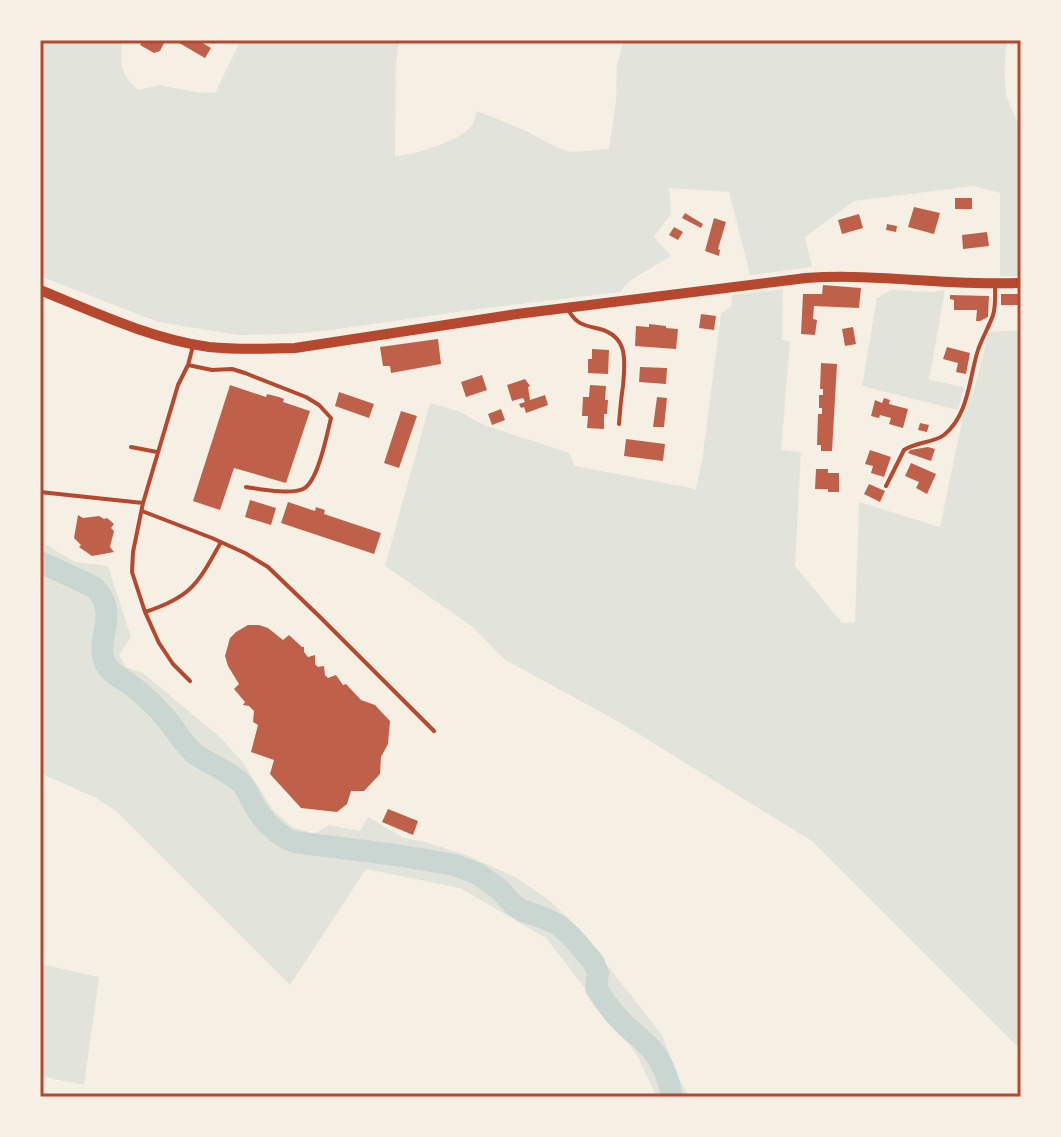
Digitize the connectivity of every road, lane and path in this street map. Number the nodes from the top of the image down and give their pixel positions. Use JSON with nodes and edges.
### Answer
{"nodes":[{"id":1,"x":1021,"y":283,"type":"edge"},
{"id":2,"x":995,"y":284,"type":"junction"},
{"id":3,"x":40,"y":290,"type":"edge"},
{"id":4,"x":567,"y":308,"type":"junction"},
{"id":5,"x":193,"y":344,"type":"junction"},
{"id":6,"x":188,"y":365,"type":"junction"},
{"id":7,"x":619,"y":424,"type":"dead end"},
{"id":8,"x":131,"y":447,"type":"dead end"},
{"id":9,"x":157,"y":452,"type":"junction"},
{"id":10,"x":886,"y":486,"type":"dead end"},
{"id":11,"x":246,"y":487,"type":"dead end"},
{"id":12,"x":40,"y":492,"type":"edge"},
{"id":13,"x":143,"y":503,"type":"junction"},
{"id":14,"x":142,"y":511,"type":"junction"},
{"id":15,"x":221,"y":542,"type":"junction"},
{"id":16,"x":145,"y":612,"type":"junction"},
{"id":17,"x":190,"y":681,"type":"dead end"},
{"id":18,"x":434,"y":731,"type":"dead end"}],
"edges":[{"from":1,"to":2,"type":"main road"},
{"from":2,"to":4,"type":"main road"},
{"from":2,"to":10,"type":"lane"},
{"from":3,"to":5,"type":"main road"},
{"from":4,"to":5,"type":"main road"},
{"from":4,"to":7,"type":"lane"},
{"from":5,"to":6,"type":"lane"},
{"from":6,"to":9,"type":"lane"},
{"from":6,"to":11,"type":"lane"},
{"from":8,"to":9,"type":"lane"},
{"from":9,"to":13,"type":"lane"},
{"from":12,"to":13,"type":"lane"},
{"from":13,"to":14,"type":"lane"},
{"from":14,"to":15,"type":"lane"},
{"from":14,"to":16,"type":"lane"},
{"from":15,"to":16,"type":"lane"},
{"from":15,"to":18,"type":"lane"},
{"from":16,"to":17,"type":"lane"}]}
